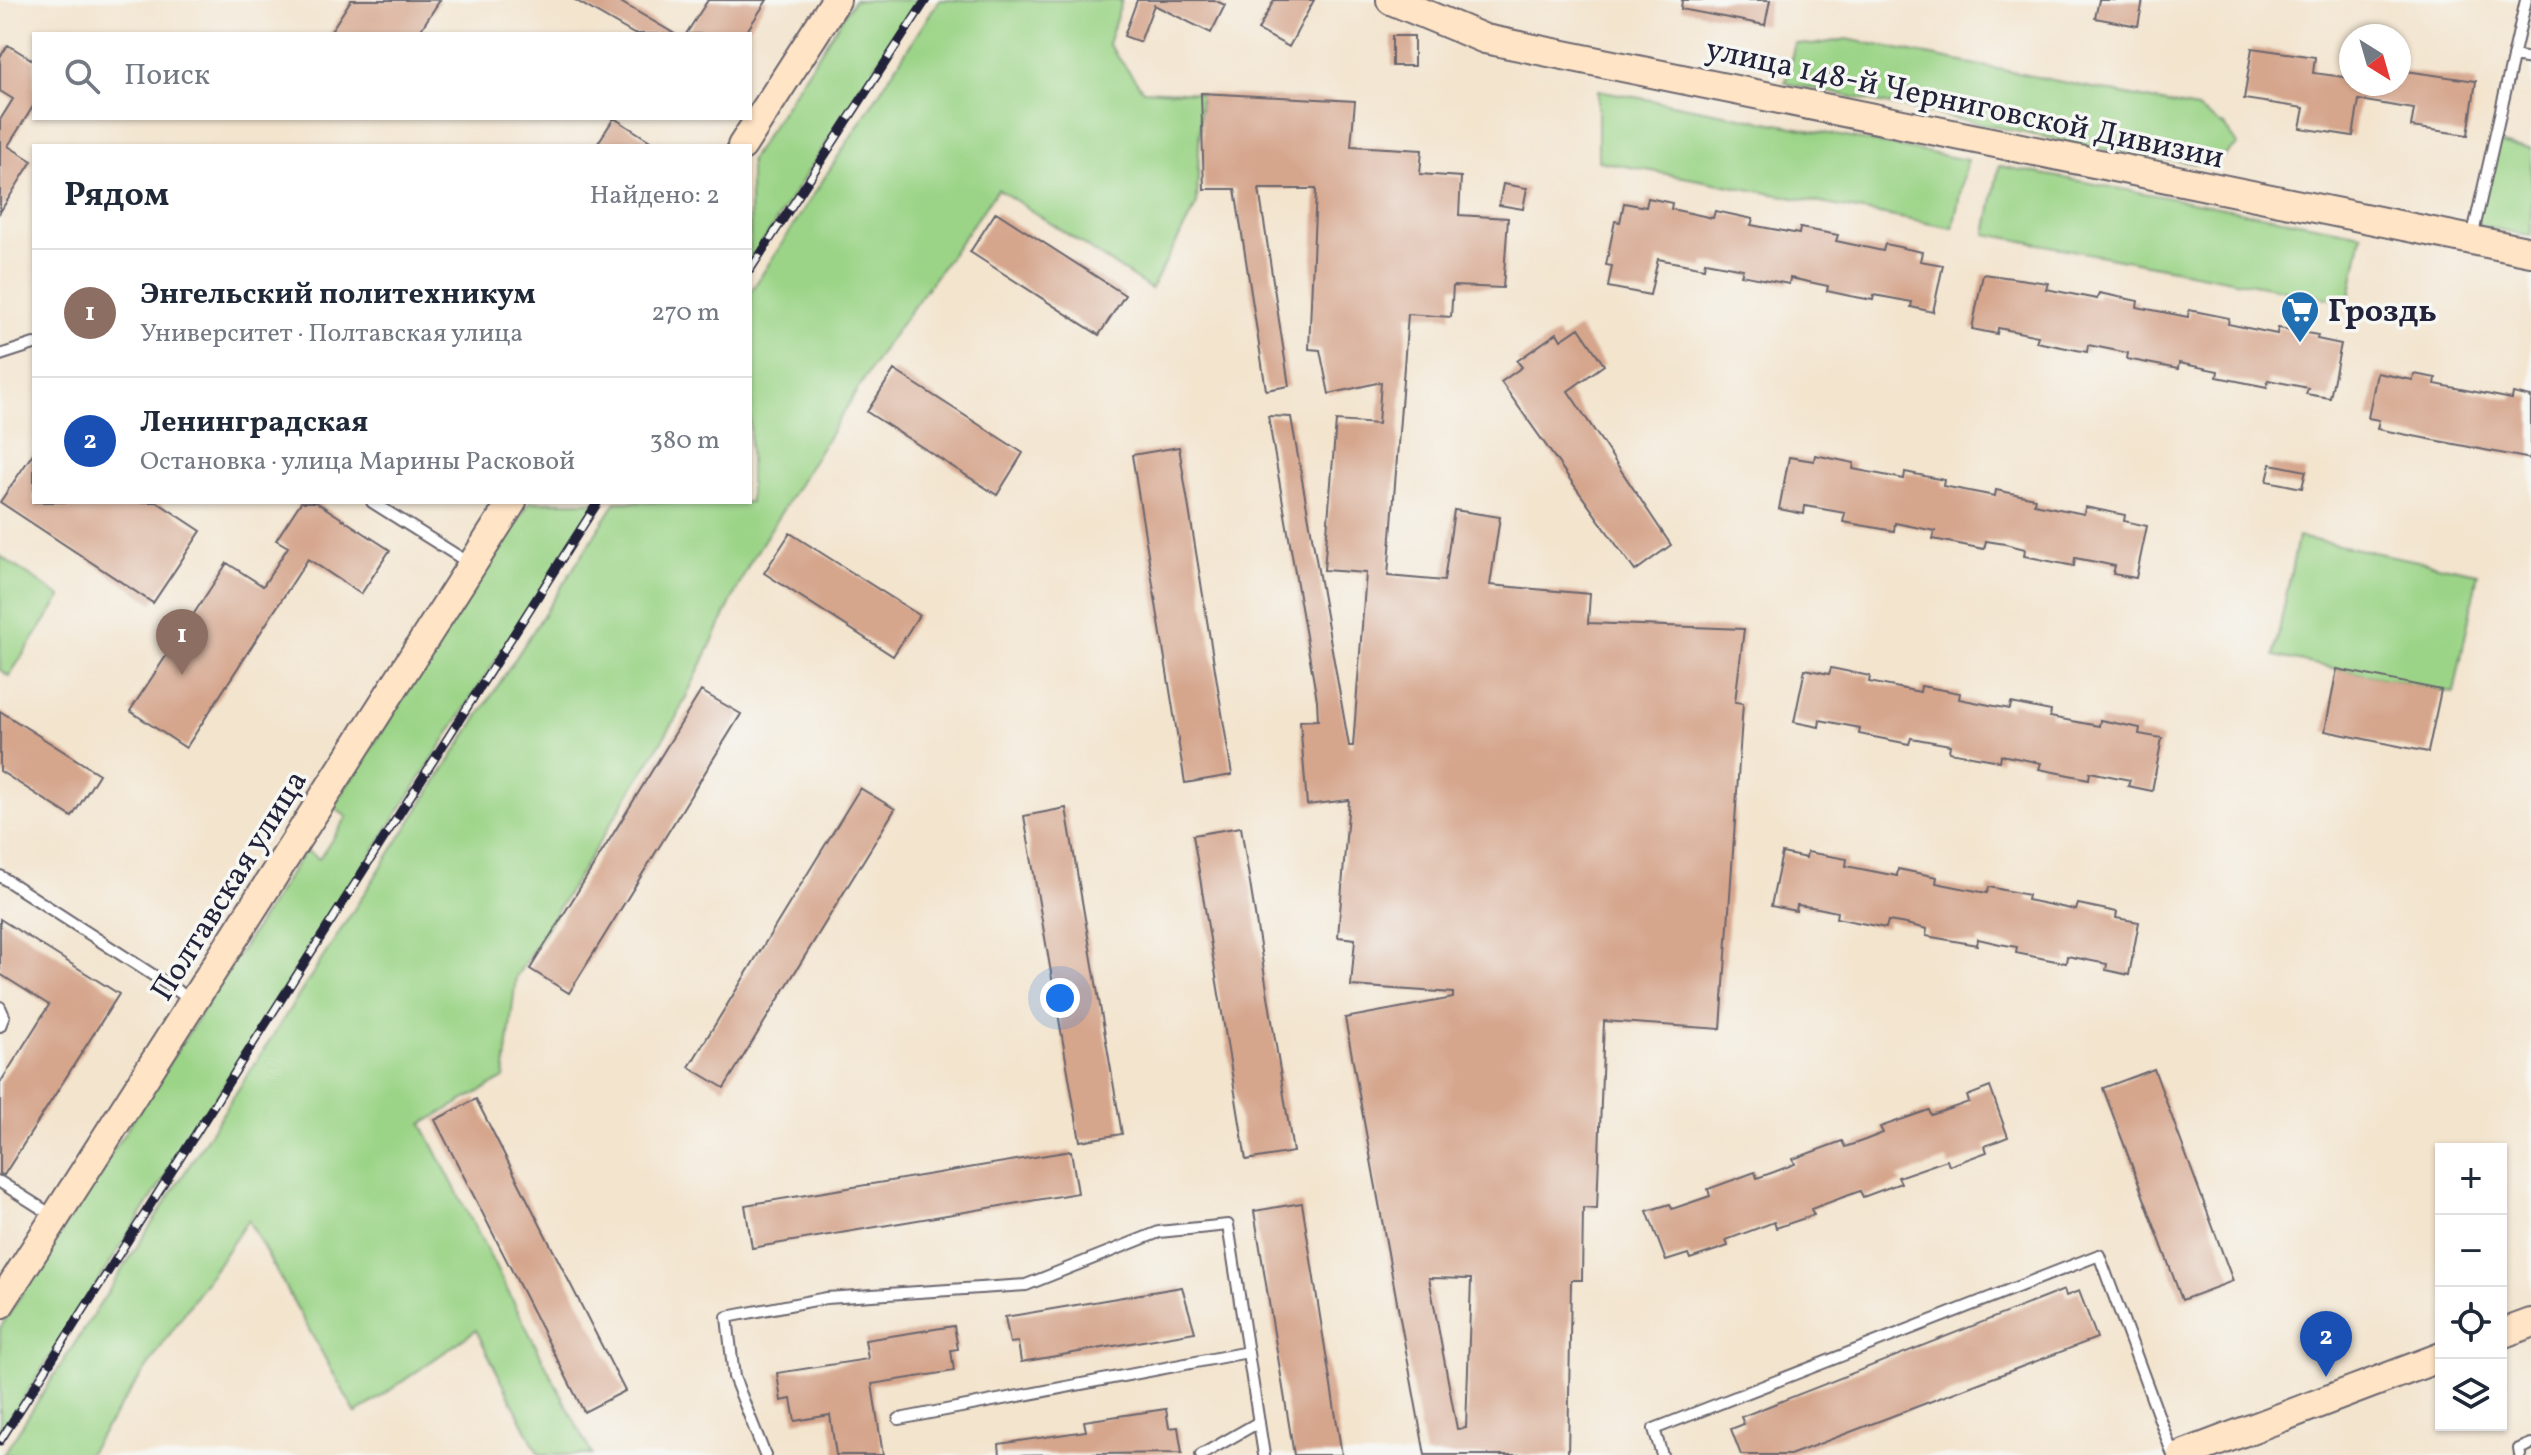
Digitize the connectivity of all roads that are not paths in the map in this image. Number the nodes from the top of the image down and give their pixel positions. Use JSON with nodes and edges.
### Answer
{"nodes":[{"id":1,"x":836,"y":0,"type":"edge"},
{"id":2,"x":1391,"y":0,"type":"edge"},
{"id":3,"x":2526,"y":0,"type":"edge"},
{"id":4,"x":2513,"y":56,"type":"junction"},
{"id":5,"x":2531,"y":59,"type":"edge"},
{"id":6,"x":743,"y":144,"type":"edge"},
{"id":7,"x":2471,"y":240,"type":"junction"},
{"id":8,"x":2531,"y":252,"type":"edge"},
{"id":9,"x":32,"y":345,"type":"edge"},
{"id":10,"x":0,"y":355,"type":"edge"},
{"id":11,"x":375,"y":504,"type":"edge"},
{"id":12,"x":511,"y":504,"type":"edge"},
{"id":13,"x":472,"y":565,"type":"junction"},
{"id":14,"x":0,"y":876,"type":"edge"},
{"id":15,"x":195,"y":1002,"type":"junction"},
{"id":16,"x":0,"y":1007,"type":"edge"},
{"id":17,"x":0,"y":1026,"type":"edge"},
{"id":18,"x":0,"y":1182,"type":"edge"},
{"id":19,"x":56,"y":1217,"type":"junction"},
{"id":20,"x":0,"y":1304,"type":"edge"},
{"id":21,"x":2531,"y":1323,"type":"edge"},
{"id":22,"x":2507,"y":1332,"type":"edge"},
{"id":23,"x":1248,"y":1352,"type":"junction"},
{"id":24,"x":2436,"y":1359,"type":"edge"},
{"id":25,"x":899,"y":1419,"type":"dead end"},
{"id":26,"x":1259,"y":1422,"type":"junction"},
{"id":27,"x":2531,"y":1444,"type":"edge"},
{"id":28,"x":765,"y":1455,"type":"edge"},
{"id":29,"x":1201,"y":1455,"type":"edge"},
{"id":30,"x":1264,"y":1455,"type":"edge"},
{"id":31,"x":1662,"y":1455,"type":"edge"},
{"id":32,"x":2173,"y":1455,"type":"edge"},
{"id":33,"x":2182,"y":1455,"type":"edge"},
{"id":34,"x":2520,"y":1455,"type":"edge"}],
"edges":[{"from":1,"to":6,"type":"street"},
{"from":2,"to":7,"type":"street","name":"улица 148-й Черниговской Дивизии"},
{"from":3,"to":4,"type":"lane"},
{"from":4,"to":5,"type":"lane"},
{"from":4,"to":7,"type":"lane"},
{"from":7,"to":8,"type":"street","name":"улица 148-й Черниговской Дивизии"},
{"from":9,"to":10,"type":"lane"},
{"from":11,"to":13,"type":"lane"},
{"from":12,"to":13,"type":"street","name":"Полтавская улица"},
{"from":13,"to":15,"type":"street","name":"Полтавская улица"},
{"from":14,"to":15,"type":"lane"},
{"from":15,"to":19,"type":"street","name":"Полтавская улица"},
{"from":16,"to":17,"type":"lane"},
{"from":18,"to":19,"type":"lane"},
{"from":19,"to":20,"type":"street","name":"Полтавская улица"},
{"from":21,"to":22,"type":"street"},
{"from":23,"to":25,"type":"lane"},
{"from":23,"to":26,"type":"lane"},
{"from":23,"to":28,"type":"lane"},
{"from":24,"to":33,"type":"street"},
{"from":26,"to":29,"type":"lane"},
{"from":26,"to":30,"type":"lane"},
{"from":27,"to":34,"type":"lane"},
{"from":31,"to":32,"type":"lane"}]}
